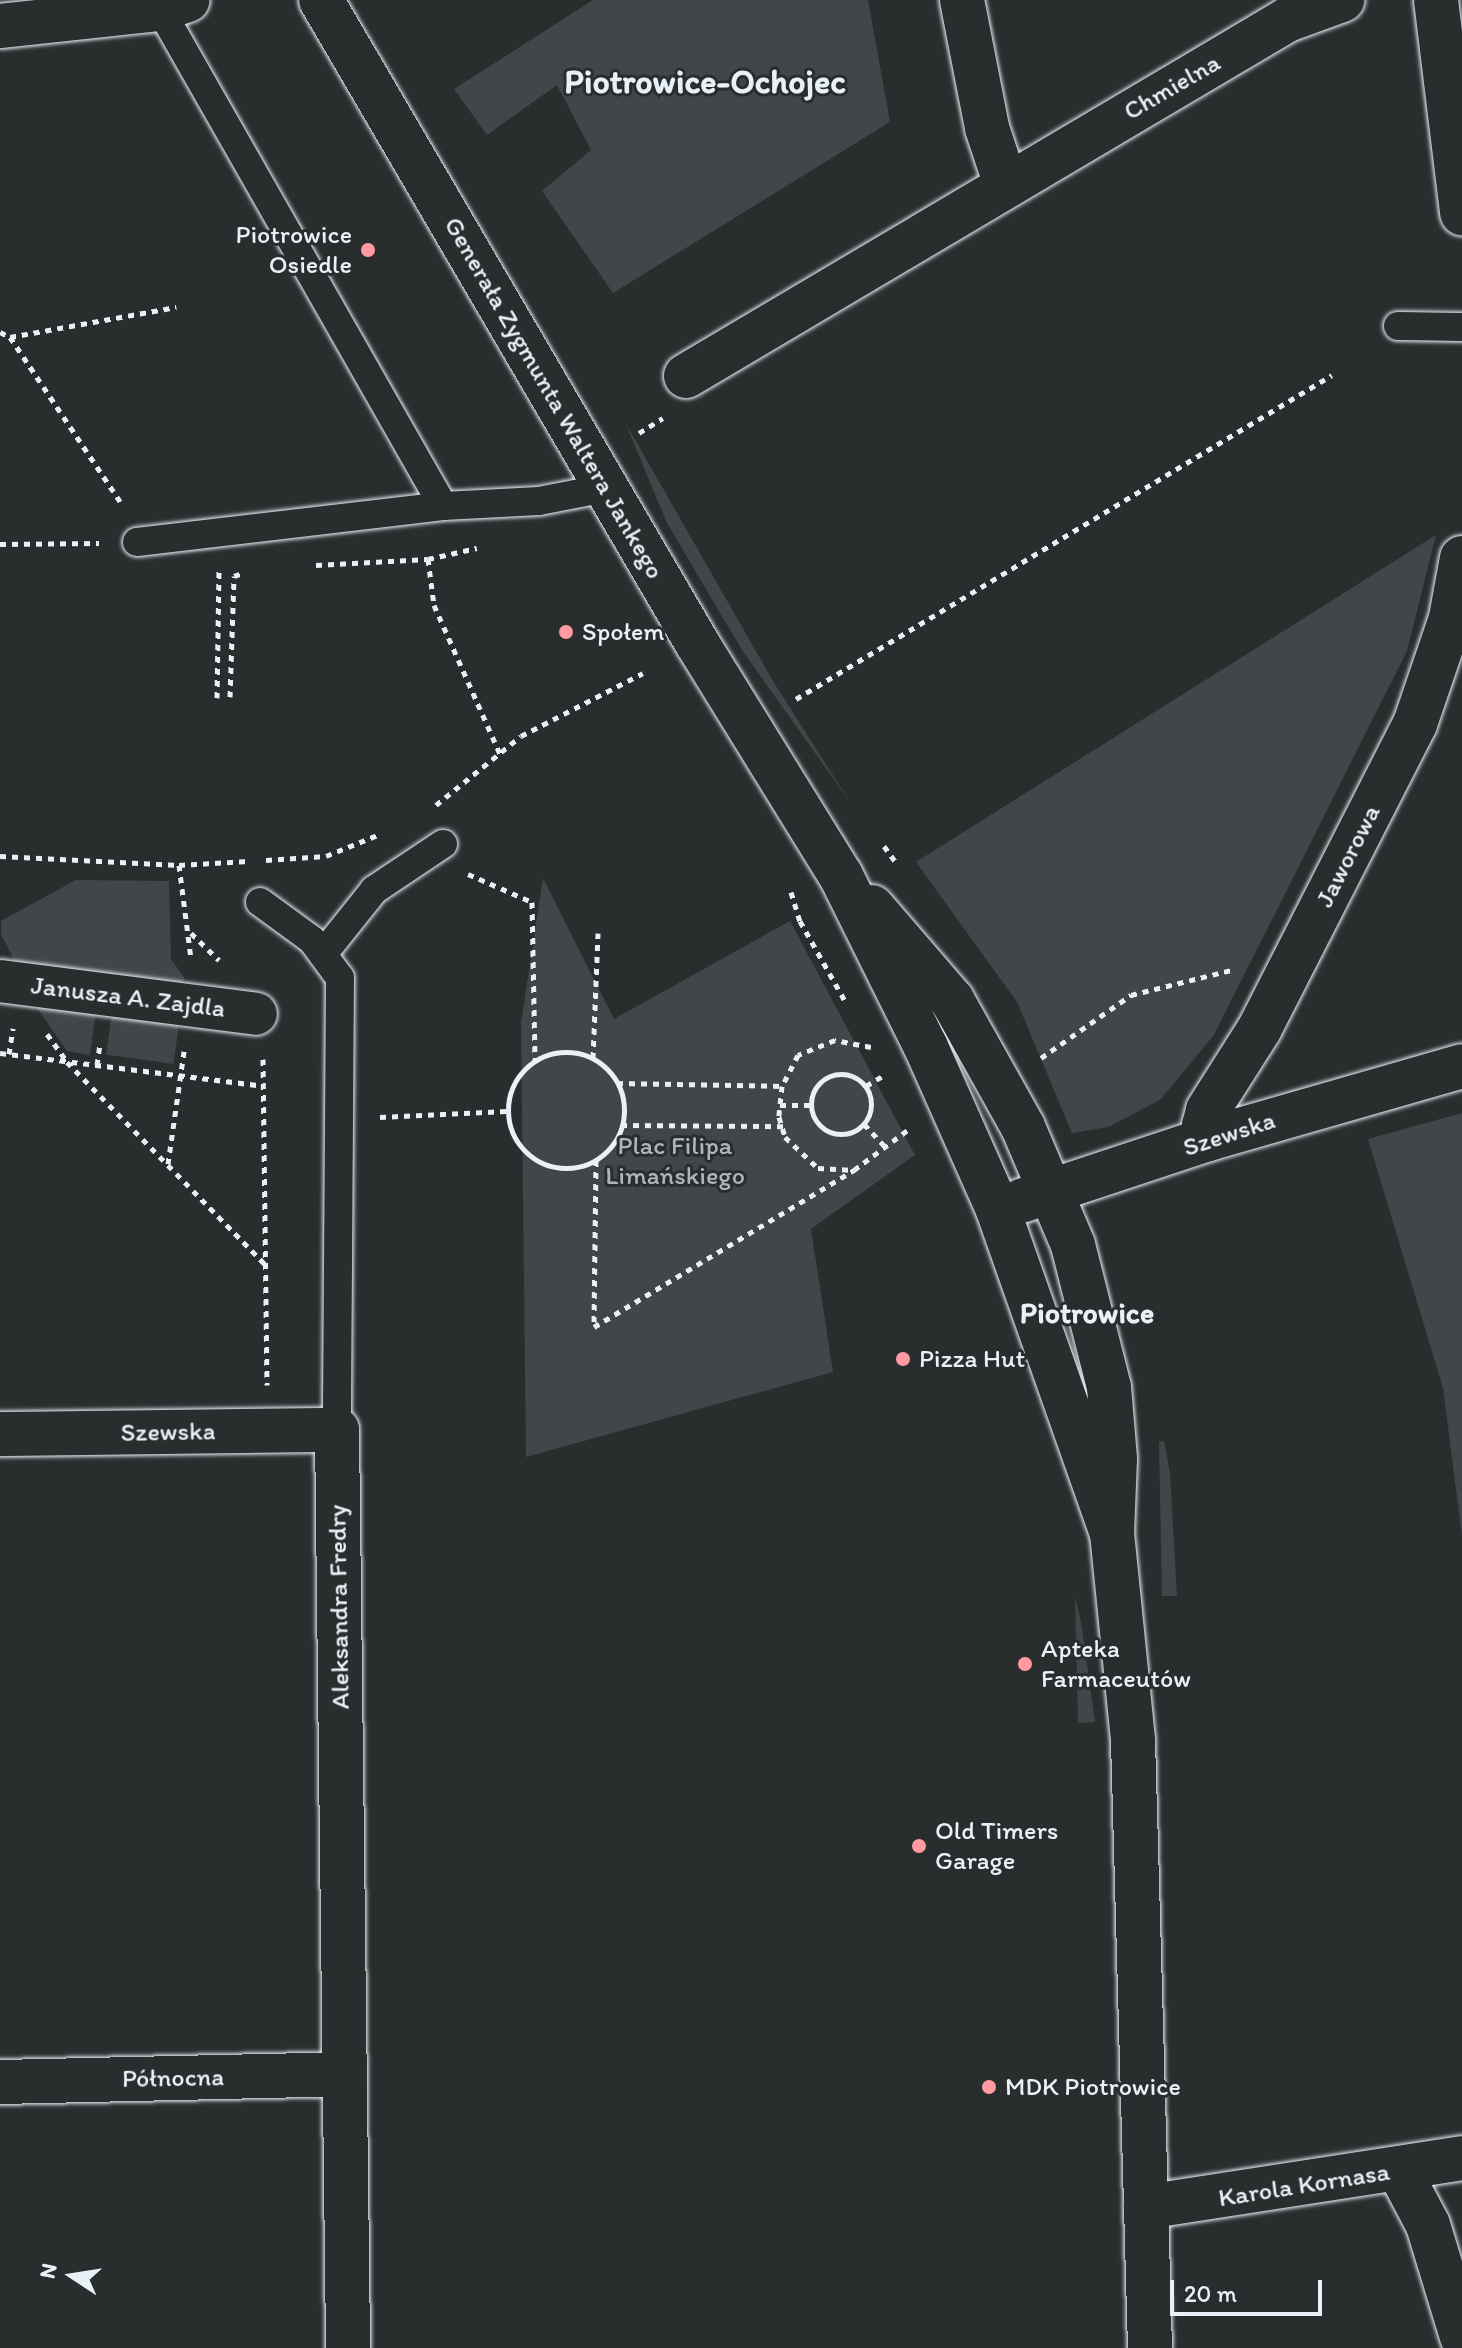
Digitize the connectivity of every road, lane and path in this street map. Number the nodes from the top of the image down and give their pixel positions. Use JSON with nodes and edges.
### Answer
{"nodes":[{"id":1,"x":321,"y":0,"type":"edge"},
{"id":2,"x":962,"y":0,"type":"edge"},
{"id":3,"x":1342,"y":0,"type":"edge"},
{"id":4,"x":1436,"y":0,"type":"edge"},
{"id":5,"x":167,"y":3,"type":"edge"},
{"id":6,"x":0,"y":26,"type":"edge"},
{"id":7,"x":1456,"y":104,"type":"edge"},
{"id":8,"x":1006,"y":185,"type":"junction"},
{"id":9,"x":1462,"y":213,"type":"edge"},
{"id":10,"x":176,"y":307,"type":"dead end"},
{"id":11,"x":1398,"y":326,"type":"dead end"},
{"id":12,"x":1462,"y":327,"type":"edge"},
{"id":13,"x":0,"y":332,"type":"edge"},
{"id":14,"x":10,"y":337,"type":"junction"},
{"id":15,"x":1332,"y":375,"type":"dead end"},
{"id":16,"x":686,"y":376,"type":"dead end"},
{"id":17,"x":606,"y":488,"type":"junction"},
{"id":18,"x":443,"y":506,"type":"junction"},
{"id":19,"x":219,"y":533,"type":"junction"},
{"id":20,"x":142,"y":542,"type":"junction"},
{"id":21,"x":0,"y":543,"type":"edge"},
{"id":22,"x":485,"y":546,"type":"dead end"},
{"id":23,"x":1462,"y":558,"type":"edge"},
{"id":24,"x":428,"y":559,"type":"junction"},
{"id":25,"x":310,"y":566,"type":"dead end"},
{"id":26,"x":247,"y":572,"type":"dead end"},
{"id":27,"x":643,"y":673,"type":"dead end"},
{"id":28,"x":230,"y":697,"type":"dead end"},
{"id":29,"x":217,"y":698,"type":"dead end"},
{"id":30,"x":796,"y":699,"type":"dead end"},
{"id":31,"x":500,"y":754,"type":"junction"},
{"id":32,"x":433,"y":807,"type":"dead end"},
{"id":33,"x":443,"y":844,"type":"dead end"},
{"id":34,"x":179,"y":865,"type":"dead end"},
{"id":35,"x":841,"y":876,"type":"junction"},
{"id":36,"x":260,"y":902,"type":"dead end"},
{"id":37,"x":191,"y":933,"type":"junction"},
{"id":38,"x":598,"y":933,"type":"dead end"},
{"id":39,"x":323,"y":954,"type":"junction"},
{"id":40,"x":191,"y":962,"type":"dead end"},
{"id":41,"x":222,"y":962,"type":"dead end"},
{"id":42,"x":1242,"y":968,"type":"dead end"},
{"id":43,"x":0,"y":981,"type":"edge"},
{"id":44,"x":41,"y":1025,"type":"dead end"},
{"id":45,"x":259,"y":1029,"type":"joint"},
{"id":46,"x":186,"y":1036,"type":"dead end"},
{"id":47,"x":872,"y":1047,"type":"dead end"},
{"id":48,"x":0,"y":1053,"type":"edge"},
{"id":49,"x":593,"y":1058,"type":"junction"},
{"id":50,"x":67,"y":1062,"type":"junction"},
{"id":51,"x":1029,"y":1066,"type":"dead end"},
{"id":52,"x":1462,"y":1066,"type":"edge"},
{"id":53,"x":887,"y":1073,"type":"dead end"},
{"id":54,"x":179,"y":1076,"type":"junction"},
{"id":55,"x":617,"y":1083,"type":"junction"},
{"id":56,"x":264,"y":1086,"type":"junction"},
{"id":57,"x":782,"y":1086,"type":"junction"},
{"id":58,"x":866,"y":1086,"type":"junction"},
{"id":59,"x":780,"y":1105,"type":"junction"},
{"id":60,"x":810,"y":1105,"type":"junction"},
{"id":61,"x":507,"y":1111,"type":"junction"},
{"id":62,"x":383,"y":1117,"type":"dead end"},
{"id":63,"x":864,"y":1124,"type":"junction"},
{"id":64,"x":916,"y":1124,"type":"dead end"},
{"id":65,"x":621,"y":1125,"type":"junction"},
{"id":66,"x":783,"y":1126,"type":"junction"},
{"id":67,"x":1208,"y":1139,"type":"junction"},
{"id":68,"x":887,"y":1149,"type":"junction"},
{"id":69,"x":596,"y":1160,"type":"junction"},
{"id":70,"x":168,"y":1165,"type":"junction"},
{"id":71,"x":854,"y":1170,"type":"junction"},
{"id":72,"x":1050,"y":1193,"type":"junction"},
{"id":73,"x":997,"y":1207,"type":"junction"},
{"id":74,"x":266,"y":1266,"type":"junction"},
{"id":75,"x":268,"y":1398,"type":"dead end"},
{"id":76,"x":337,"y":1430,"type":"junction"},
{"id":77,"x":0,"y":1434,"type":"edge"},
{"id":78,"x":1112,"y":1533,"type":"junction"},
{"id":79,"x":345,"y":2074,"type":"junction"},
{"id":80,"x":0,"y":2082,"type":"edge"},
{"id":81,"x":1462,"y":2158,"type":"edge"},
{"id":82,"x":1399,"y":2170,"type":"junction"},
{"id":83,"x":1146,"y":2207,"type":"junction"},
{"id":84,"x":1462,"y":2337,"type":"edge"},
{"id":85,"x":348,"y":2348,"type":"edge"},
{"id":86,"x":1150,"y":2348,"type":"edge"}],
"edges":[{"from":1,"to":17,"type":"street","name":"Generała Zygmunta Waltera Jankego"},
{"from":2,"to":8,"type":"street"},
{"from":3,"to":8,"type":"street","name":"Chmielna"},
{"from":4,"to":7,"type":"street"},
{"from":5,"to":6,"type":"street"},
{"from":5,"to":18,"type":"lane"},
{"from":7,"to":9,"type":"street"},
{"from":8,"to":16,"type":"street","name":"Chmielna"},
{"from":10,"to":14,"type":"path"},
{"from":11,"to":12,"type":"lane"},
{"from":13,"to":14,"type":"path"},
{"from":14,"to":20,"type":"path"},
{"from":15,"to":30,"type":"path"},
{"from":17,"to":18,"type":"lane"},
{"from":17,"to":35,"type":"street","name":"Generała Zygmunta Waltera Jankego"},
{"from":18,"to":19,"type":"lane"},
{"from":19,"to":20,"type":"lane"},
{"from":19,"to":29,"type":"path"},
{"from":20,"to":21,"type":"path"},
{"from":22,"to":24,"type":"path"},
{"from":23,"to":67,"type":"street","name":"Jaworowa"},
{"from":24,"to":25,"type":"path"},
{"from":24,"to":31,"type":"path"},
{"from":26,"to":28,"type":"path"},
{"from":27,"to":31,"type":"path"},
{"from":31,"to":32,"type":"path"},
{"from":33,"to":39,"type":"lane"},
{"from":34,"to":37,"type":"path"},
{"from":35,"to":72,"type":"street","name":"Generała Zygmunta Waltera Jankego"},
{"from":35,"to":73,"type":"street","name":"Generała Zygmunta Waltera Jankego"},
{"from":36,"to":39,"type":"lane","name":"Aleksandra Fredry"},
{"from":37,"to":40,"type":"path"},
{"from":37,"to":41,"type":"path"},
{"from":38,"to":49,"type":"path"},
{"from":39,"to":76,"type":"lane","name":"Aleksandra Fredry"},
{"from":42,"to":51,"type":"path"},
{"from":43,"to":45,"type":"street","name":"Janusza A. Zajdla"},
{"from":44,"to":50,"type":"path"},
{"from":45,"to":56,"type":"path"},
{"from":46,"to":54,"type":"path"},
{"from":47,"to":57,"type":"path"},
{"from":48,"to":50,"type":"path"},
{"from":49,"to":55,"type":"path"},
{"from":49,"to":61,"type":"path"},
{"from":50,"to":54,"type":"path"},
{"from":50,"to":70,"type":"path"},
{"from":52,"to":67,"type":"street","name":"Szewska"},
{"from":53,"to":58,"type":"path"},
{"from":54,"to":56,"type":"path"},
{"from":54,"to":70,"type":"path"},
{"from":55,"to":57,"type":"path"},
{"from":55,"to":65,"type":"path"},
{"from":56,"to":74,"type":"path"},
{"from":57,"to":59,"type":"path"},
{"from":58,"to":60,"type":"path"},
{"from":58,"to":63,"type":"path"},
{"from":59,"to":60,"type":"path"},
{"from":59,"to":66,"type":"path"},
{"from":60,"to":63,"type":"path"},
{"from":61,"to":62,"type":"path"},
{"from":61,"to":69,"type":"path"},
{"from":63,"to":68,"type":"path"},
{"from":64,"to":68,"type":"path"},
{"from":65,"to":66,"type":"path"},
{"from":65,"to":69,"type":"path"},
{"from":66,"to":71,"type":"path"},
{"from":67,"to":72,"type":"street","name":"Szewska"},
{"from":68,"to":71,"type":"path"},
{"from":69,"to":71,"type":"path"},
{"from":70,"to":74,"type":"path"},
{"from":72,"to":73,"type":"street","name":"Szewska"},
{"from":72,"to":78,"type":"street","name":"Generała Zygmunta Waltera Jankego"},
{"from":73,"to":78,"type":"street","name":"Generała Zygmunta Waltera Jankego"},
{"from":74,"to":75,"type":"path"},
{"from":76,"to":77,"type":"street","name":"Szewska"},
{"from":76,"to":79,"type":"street","name":"Aleksandra Fredry"},
{"from":78,"to":83,"type":"street","name":"Generała Zygmunta Waltera Jankego"},
{"from":79,"to":80,"type":"street","name":"Północna"},
{"from":79,"to":85,"type":"street","name":"Aleksandra Fredry"},
{"from":81,"to":82,"type":"street","name":"Karola Kornasa"},
{"from":82,"to":83,"type":"street","name":"Karola Kornasa"},
{"from":82,"to":84,"type":"street"},
{"from":83,"to":86,"type":"street","name":"Generała Zygmunta Waltera Jankego"}]}
